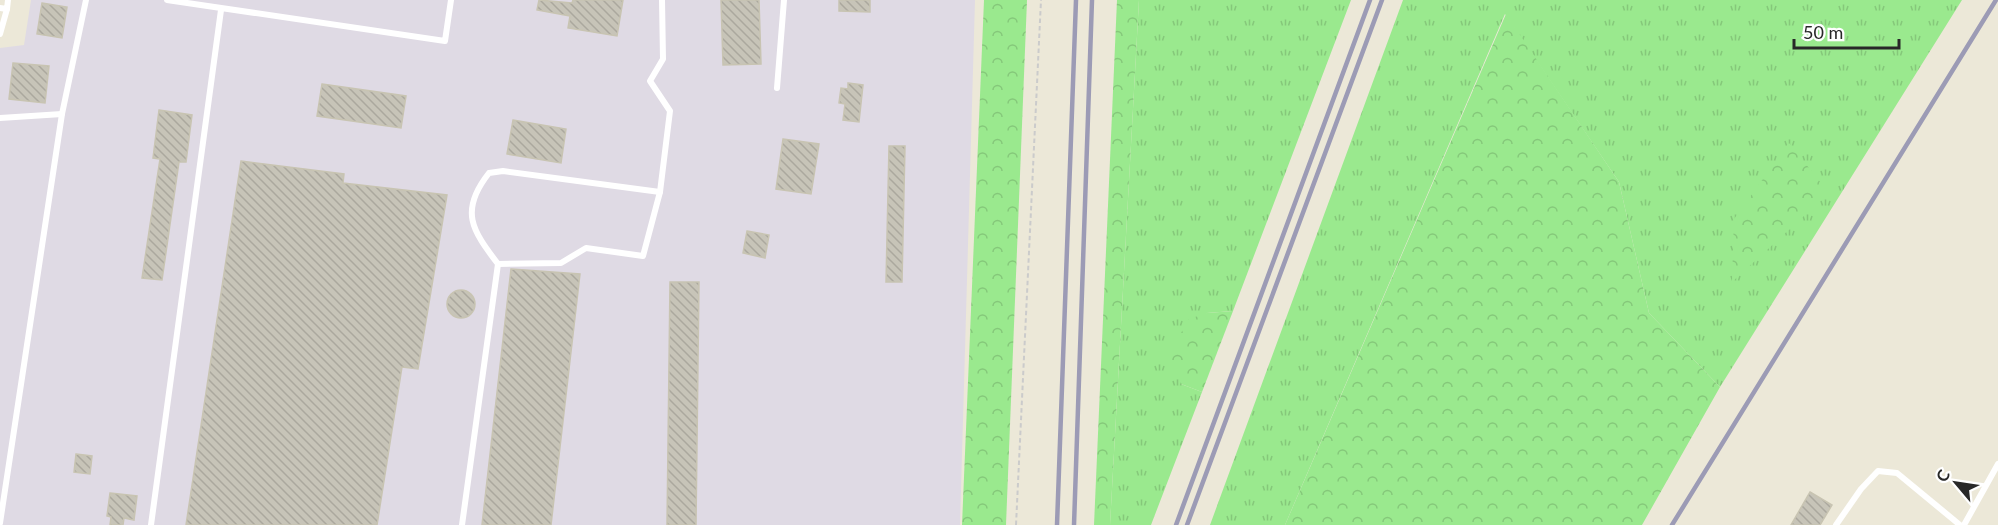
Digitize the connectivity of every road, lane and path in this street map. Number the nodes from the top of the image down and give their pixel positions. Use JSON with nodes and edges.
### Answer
{"nodes":[{"id":1,"x":8,"y":0,"type":"edge"},
{"id":2,"x":86,"y":0,"type":"edge"},
{"id":3,"x":166,"y":0,"type":"edge"},
{"id":4,"x":451,"y":0,"type":"edge"},
{"id":5,"x":662,"y":0,"type":"edge"},
{"id":6,"x":784,"y":0,"type":"edge"},
{"id":7,"x":1041,"y":0,"type":"edge"},
{"id":8,"x":3,"y":9,"type":"edge"},
{"id":9,"x":221,"y":10,"type":"junction"},
{"id":10,"x":0,"y":34,"type":"edge"},
{"id":11,"x":777,"y":88,"type":"dead end"},
{"id":12,"x":62,"y":114,"type":"junction"},
{"id":13,"x":0,"y":118,"type":"edge"},
{"id":14,"x":660,"y":192,"type":"junction"},
{"id":15,"x":498,"y":264,"type":"junction"},
{"id":16,"x":1998,"y":464,"type":"edge"},
{"id":17,"x":0,"y":523,"type":"edge"},
{"id":18,"x":151,"y":525,"type":"edge"},
{"id":19,"x":462,"y":525,"type":"edge"},
{"id":20,"x":1016,"y":525,"type":"edge"},
{"id":21,"x":1836,"y":525,"type":"edge"},
{"id":22,"x":1962,"y":525,"type":"edge"}],
"edges":[{"from":1,"to":8,"type":"lane"},
{"from":2,"to":12,"type":"lane"},
{"from":3,"to":9,"type":"lane"},
{"from":4,"to":9,"type":"lane"},
{"from":5,"to":14,"type":"lane"},
{"from":6,"to":11,"type":"lane"},
{"from":7,"to":20,"type":"path"},
{"from":8,"to":10,"type":"lane"},
{"from":9,"to":18,"type":"lane"},
{"from":12,"to":13,"type":"lane"},
{"from":12,"to":17,"type":"lane"},
{"from":14,"to":15,"type":"lane"},
{"from":14,"to":15,"type":"lane"},
{"from":15,"to":19,"type":"lane"},
{"from":16,"to":22,"type":"lane"},
{"from":21,"to":22,"type":"lane"}]}
